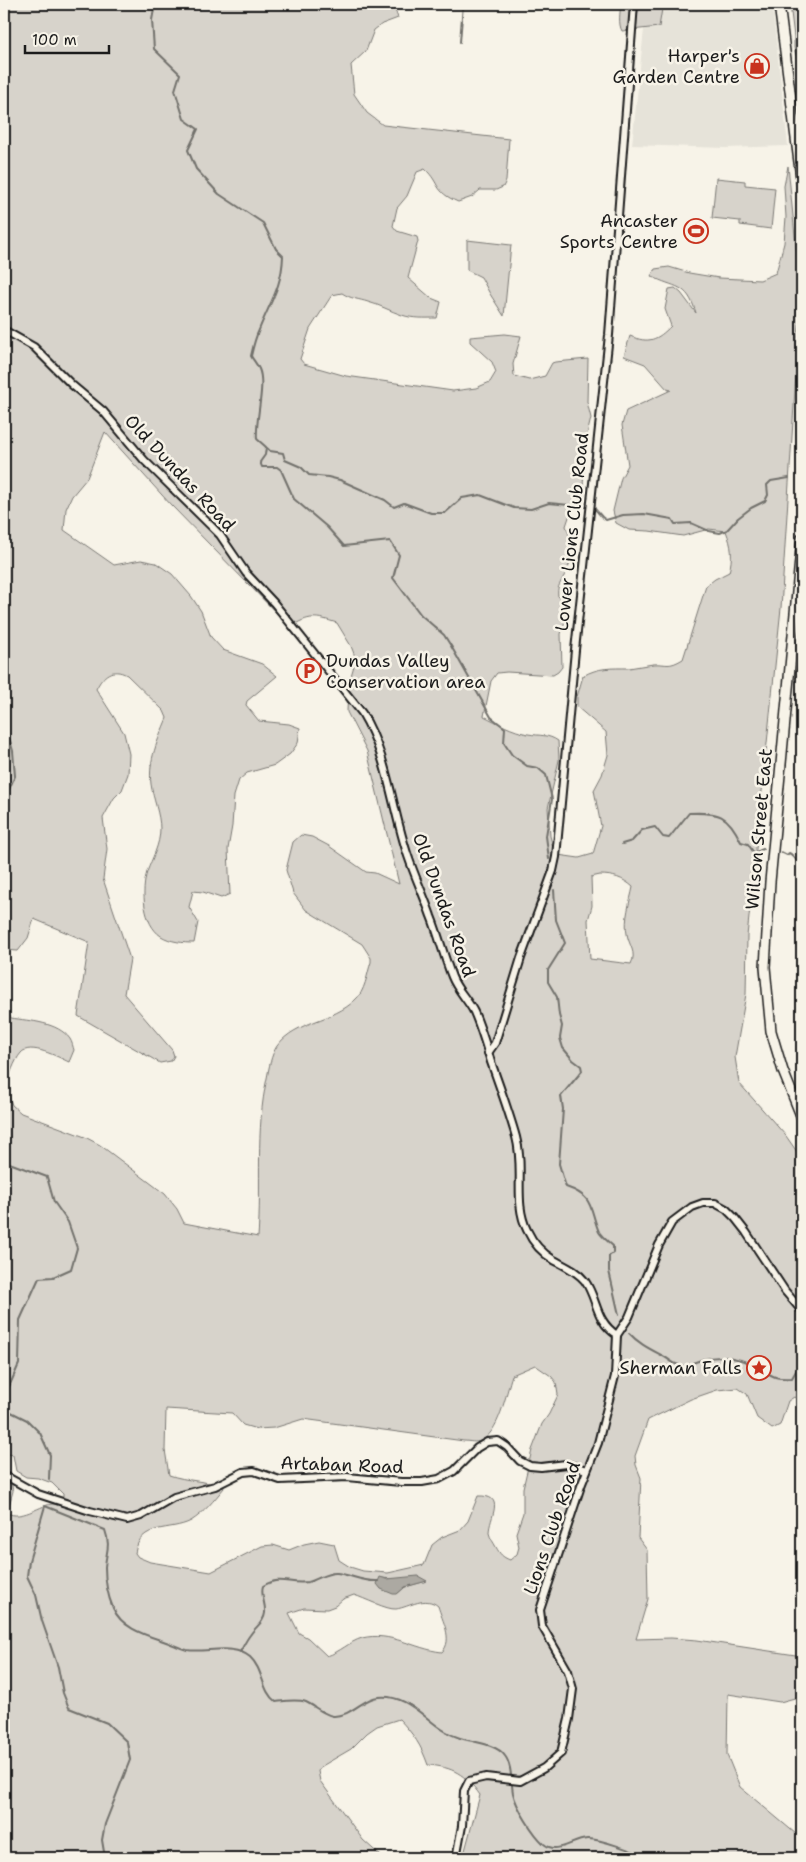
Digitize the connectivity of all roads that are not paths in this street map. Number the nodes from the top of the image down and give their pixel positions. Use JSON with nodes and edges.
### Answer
{"nodes":[{"id":1,"x":634,"y":4,"type":"edge"},
{"id":2,"x":779,"y":4,"type":"edge"},
{"id":3,"x":802,"y":186,"type":"edge"},
{"id":4,"x":4,"y":330,"type":"edge"},
{"id":5,"x":802,"y":538,"type":"edge"},
{"id":6,"x":488,"y":1053,"type":"junction"},
{"id":7,"x":802,"y":1118,"type":"edge"},
{"id":8,"x":802,"y":1311,"type":"edge"},
{"id":9,"x":621,"y":1330,"type":"junction"},
{"id":10,"x":587,"y":1470,"type":"junction"},
{"id":11,"x":4,"y":1475,"type":"edge"},
{"id":12,"x":456,"y":1858,"type":"edge"}],
"edges":[{"from":1,"to":6,"type":"street","name":"Lower Lions Club Road"},
{"from":2,"to":3,"type":"main road"},
{"from":4,"to":6,"type":"street","name":"Old Dundas Road"},
{"from":5,"to":7,"type":"main road","name":"Wilson Street East"},
{"from":6,"to":9,"type":"street","name":"Old Dundas Road"},
{"from":8,"to":9,"type":"street"},
{"from":9,"to":10,"type":"street","name":"Lions Club Road"},
{"from":10,"to":11,"type":"street","name":"Artaban Road"},
{"from":10,"to":12,"type":"street","name":"Lions Club Road"}]}
